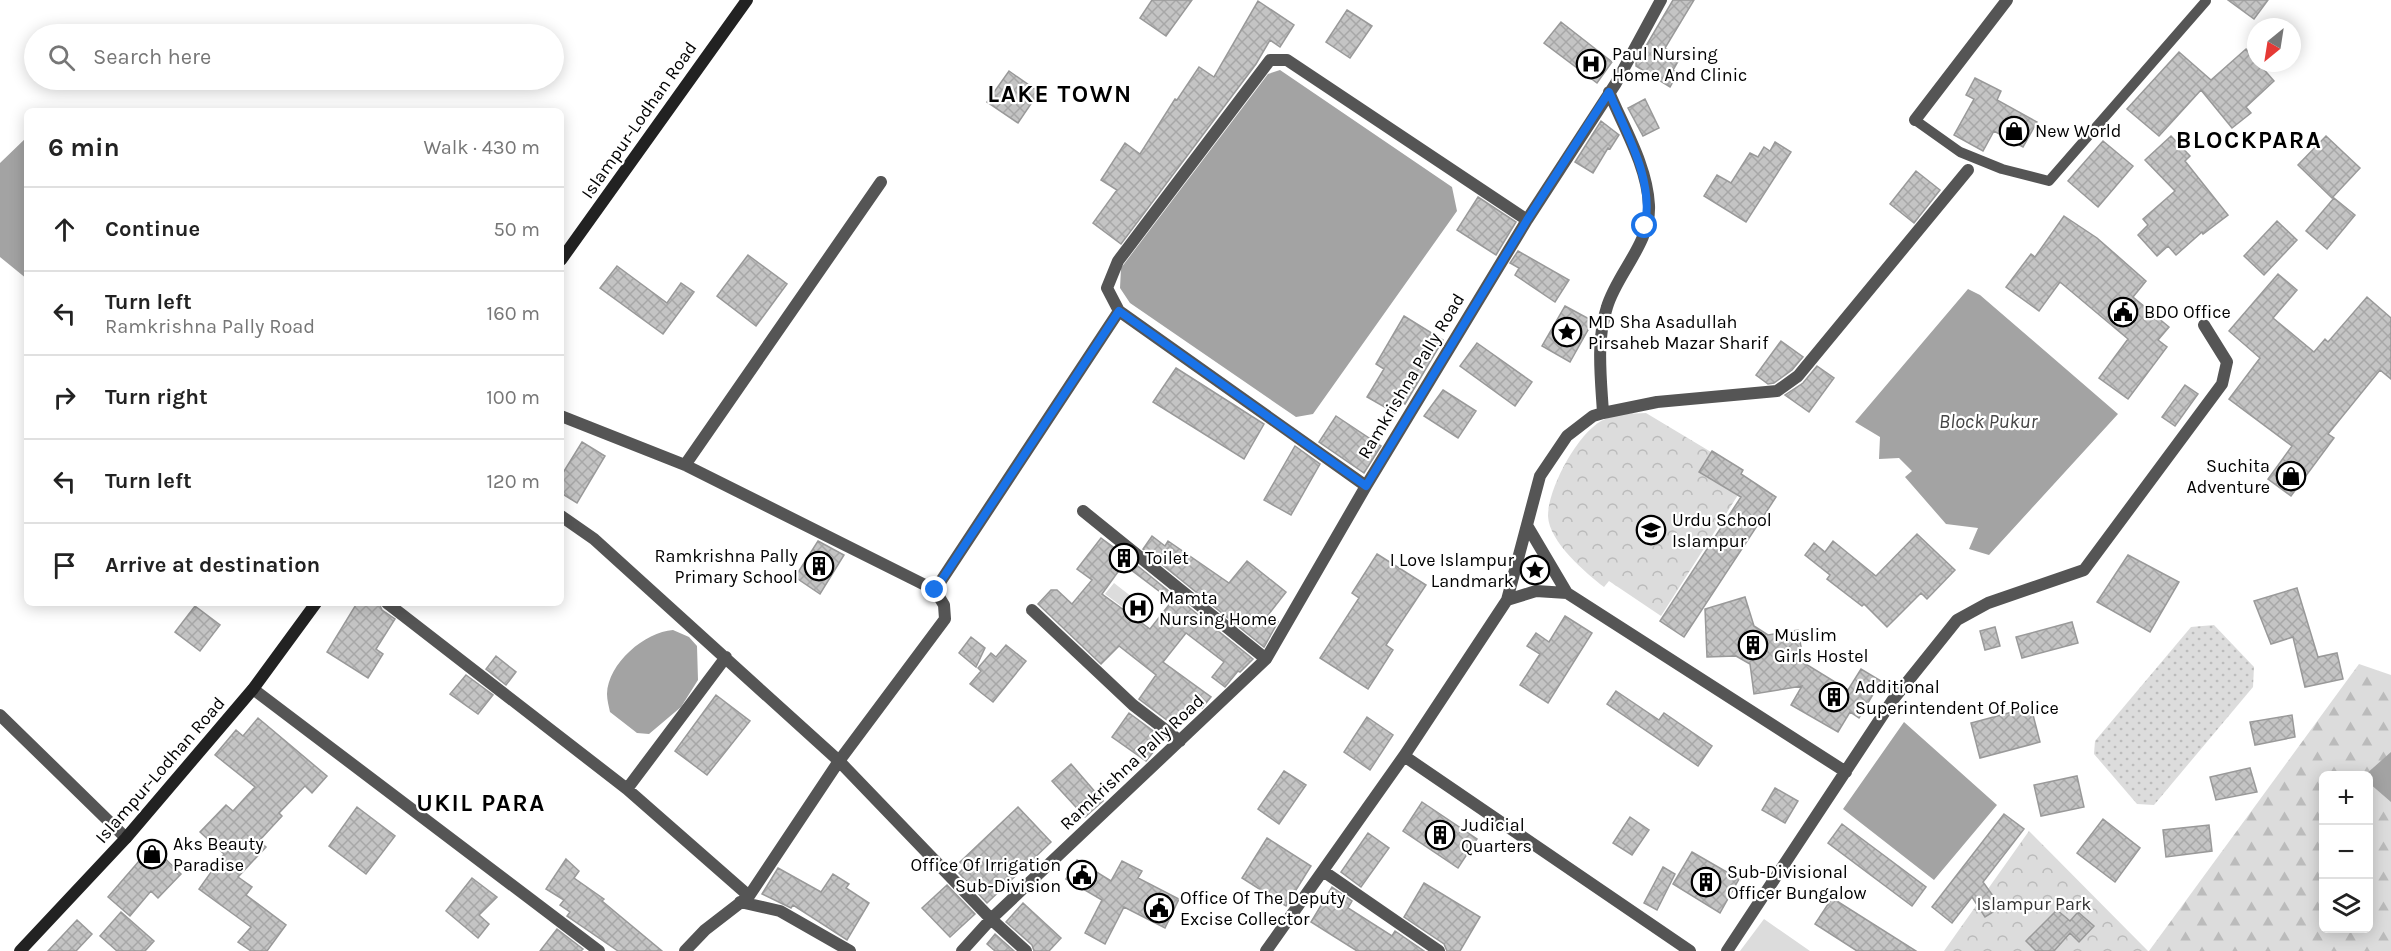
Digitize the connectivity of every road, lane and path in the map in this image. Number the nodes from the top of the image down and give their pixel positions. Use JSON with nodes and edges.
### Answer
{"nodes":[{"id":1,"x":747,"y":0,"type":"edge"},
{"id":2,"x":1661,"y":0,"type":"edge"},
{"id":3,"x":2007,"y":0,"type":"edge"},
{"id":4,"x":2206,"y":1,"type":"edge"},
{"id":5,"x":1609,"y":92,"type":"junction"},
{"id":6,"x":1915,"y":120,"type":"joint"},
{"id":7,"x":1968,"y":170,"type":"dead end"},
{"id":8,"x":881,"y":182,"type":"dead end"},
{"id":9,"x":1527,"y":220,"type":"junction"},
{"id":10,"x":564,"y":257,"type":"edge"},
{"id":11,"x":1119,"y":311,"type":"junction"},
{"id":12,"x":2205,"y":325,"type":"dead end"},
{"id":13,"x":1602,"y":412,"type":"junction"},
{"id":14,"x":564,"y":417,"type":"edge"},
{"id":15,"x":685,"y":465,"type":"junction"},
{"id":16,"x":1366,"y":486,"type":"junction"},
{"id":17,"x":1083,"y":511,"type":"dead end"},
{"id":18,"x":564,"y":518,"type":"edge"},
{"id":19,"x":1528,"y":527,"type":"junction"},
{"id":20,"x":935,"y":590,"type":"junction"},
{"id":21,"x":1567,"y":593,"type":"junction"},
{"id":22,"x":1507,"y":600,"type":"junction"},
{"id":23,"x":314,"y":606,"type":"edge"},
{"id":24,"x":391,"y":606,"type":"edge"},
{"id":25,"x":1032,"y":610,"type":"dead end"},
{"id":26,"x":726,"y":657,"type":"junction"},
{"id":27,"x":1266,"y":659,"type":"junction"},
{"id":28,"x":254,"y":689,"type":"junction"},
{"id":29,"x":0,"y":715,"type":"edge"},
{"id":30,"x":1180,"y":741,"type":"junction"},
{"id":31,"x":1404,"y":756,"type":"junction"},
{"id":32,"x":839,"y":761,"type":"junction"},
{"id":33,"x":1846,"y":772,"type":"junction"},
{"id":34,"x":627,"y":789,"type":"junction"},
{"id":35,"x":126,"y":838,"type":"junction"},
{"id":36,"x":1323,"y":871,"type":"junction"},
{"id":37,"x":745,"y":899,"type":"junction"},
{"id":38,"x":991,"y":919,"type":"junction"},
{"id":39,"x":1279,"y":935,"type":"junction"},
{"id":40,"x":20,"y":951,"type":"edge"},
{"id":41,"x":599,"y":951,"type":"edge"},
{"id":42,"x":685,"y":951,"type":"edge"},
{"id":43,"x":850,"y":951,"type":"edge"},
{"id":44,"x":962,"y":951,"type":"edge"},
{"id":45,"x":1026,"y":951,"type":"edge"},
{"id":46,"x":1266,"y":951,"type":"edge"},
{"id":47,"x":1277,"y":951,"type":"edge"},
{"id":48,"x":1439,"y":951,"type":"edge"},
{"id":49,"x":1690,"y":951,"type":"edge"},
{"id":50,"x":1727,"y":951,"type":"edge"}],
"edges":[{"from":1,"to":10,"type":"main road","name":"Islampur-Lodhan Road"},
{"from":2,"to":5,"type":"street","name":"Ramkrishna Pally Road"},
{"from":3,"to":6,"type":"street"},
{"from":4,"to":6,"type":"lane"},
{"from":5,"to":9,"type":"street","name":"Ramkrishna Pally Road"},
{"from":5,"to":13,"type":"street"},
{"from":7,"to":13,"type":"street"},
{"from":8,"to":15,"type":"street"},
{"from":9,"to":11,"type":"street"},
{"from":9,"to":16,"type":"street","name":"Ramkrishna Pally Road"},
{"from":11,"to":16,"type":"street"},
{"from":11,"to":20,"type":"street"},
{"from":12,"to":33,"type":"street"},
{"from":13,"to":19,"type":"street"},
{"from":14,"to":15,"type":"street"},
{"from":15,"to":20,"type":"street"},
{"from":16,"to":27,"type":"street","name":"Ramkrishna Pally Road"},
{"from":17,"to":27,"type":"street"},
{"from":18,"to":26,"type":"street"},
{"from":19,"to":21,"type":"street"},
{"from":19,"to":22,"type":"street"},
{"from":20,"to":32,"type":"street"},
{"from":21,"to":22,"type":"street"},
{"from":21,"to":33,"type":"street"},
{"from":22,"to":31,"type":"street"},
{"from":23,"to":28,"type":"main road","name":"Islampur-Lodhan Road"},
{"from":24,"to":34,"type":"street"},
{"from":25,"to":30,"type":"street"},
{"from":26,"to":32,"type":"street"},
{"from":26,"to":34,"type":"street"},
{"from":27,"to":30,"type":"street","name":"Ramkrishna Pally Road"},
{"from":28,"to":35,"type":"main road","name":"Islampur-Lodhan Road"},
{"from":28,"to":41,"type":"street"},
{"from":29,"to":35,"type":"street"},
{"from":30,"to":38,"type":"street","name":"Ramkrishna Pally Road"},
{"from":31,"to":36,"type":"street"},
{"from":31,"to":49,"type":"street"},
{"from":32,"to":37,"type":"street"},
{"from":32,"to":38,"type":"street"},
{"from":33,"to":50,"type":"street"},
{"from":34,"to":37,"type":"street"},
{"from":35,"to":40,"type":"main road","name":"Islampur-Lodhan Road"},
{"from":36,"to":39,"type":"street"},
{"from":36,"to":48,"type":"street"},
{"from":37,"to":42,"type":"street"},
{"from":37,"to":43,"type":"street"},
{"from":38,"to":44,"type":"street","name":"Ramkrishna Pally Road"},
{"from":38,"to":45,"type":"street"},
{"from":39,"to":46,"type":"street"},
{"from":39,"to":47,"type":"street"}]}
